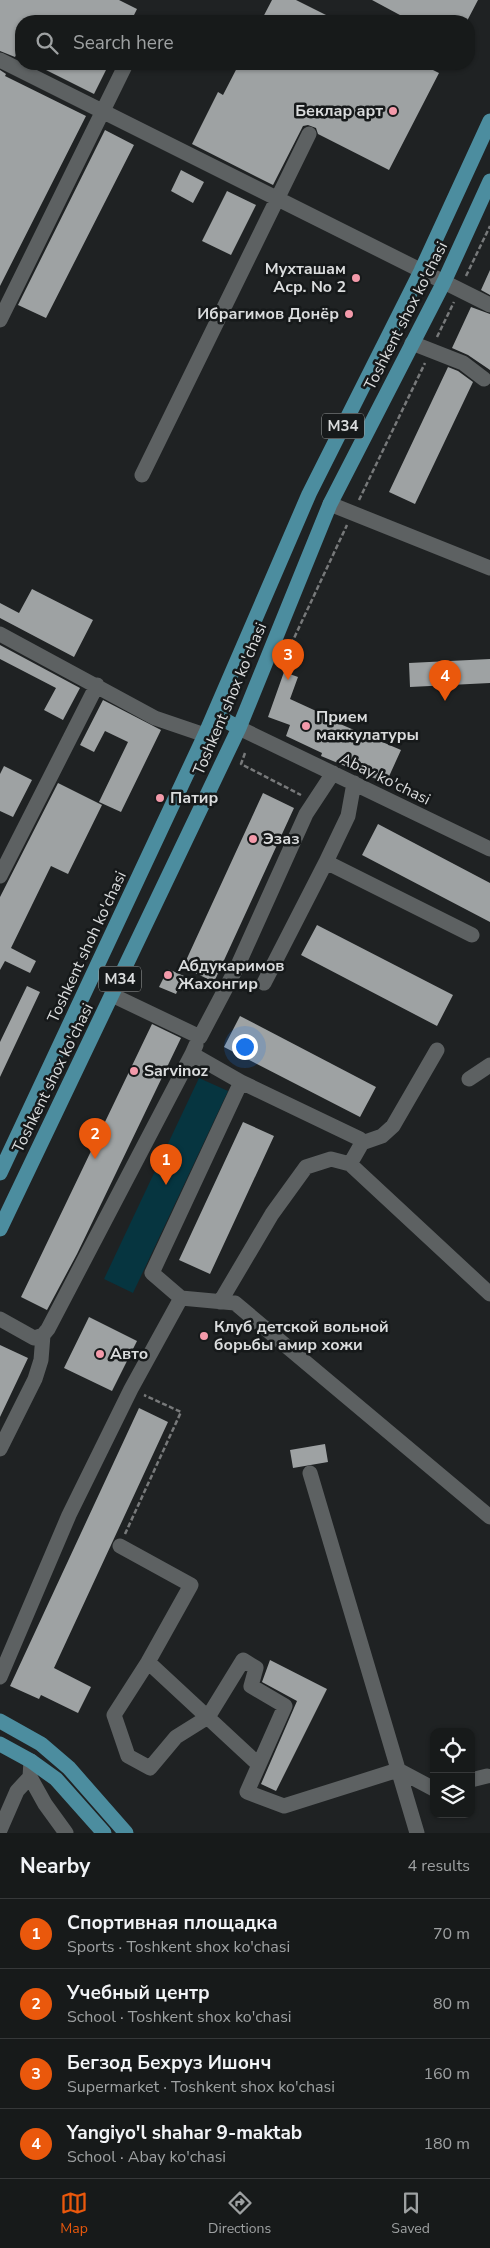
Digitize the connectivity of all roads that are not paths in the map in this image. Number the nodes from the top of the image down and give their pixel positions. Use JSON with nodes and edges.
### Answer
{"nodes":[{"id":1,"x":0,"y":60,"type":"edge"},
{"id":2,"x":15,"y":67,"type":"edge"},
{"id":3,"x":21,"y":70,"type":"edge"},
{"id":4,"x":123,"y":70,"type":"edge"},
{"id":5,"x":103,"y":110,"type":"junction"},
{"id":6,"x":490,"y":121,"type":"edge"},
{"id":7,"x":309,"y":134,"type":"dead end"},
{"id":8,"x":490,"y":181,"type":"edge"},
{"id":9,"x":278,"y":199,"type":"junction"},
{"id":10,"x":421,"y":271,"type":"junction"},
{"id":11,"x":444,"y":282,"type":"junction"},
{"id":12,"x":490,"y":305,"type":"edge"},
{"id":13,"x":0,"y":320,"type":"edge"},
{"id":14,"x":412,"y":343,"type":"junction"},
{"id":15,"x":484,"y":379,"type":"dead end"},
{"id":16,"x":142,"y":475,"type":"dead end"},
{"id":17,"x":330,"y":504,"type":"junction"},
{"id":18,"x":490,"y":568,"type":"edge"},
{"id":19,"x":0,"y":634,"type":"edge"},
{"id":20,"x":97,"y":685,"type":"junction"},
{"id":21,"x":214,"y":714,"type":"junction"},
{"id":22,"x":239,"y":728,"type":"junction"},
{"id":23,"x":205,"y":735,"type":"junction"},
{"id":24,"x":230,"y":747,"type":"junction"},
{"id":25,"x":333,"y":773,"type":"junction"},
{"id":26,"x":354,"y":783,"type":"junction"},
{"id":27,"x":490,"y":849,"type":"edge"},
{"id":28,"x":326,"y":862,"type":"junction"},
{"id":29,"x":0,"y":876,"type":"edge"},
{"id":30,"x":472,"y":935,"type":"dead end"},
{"id":31,"x":264,"y":983,"type":"dead end"},
{"id":32,"x":112,"y":995,"type":"junction"},
{"id":33,"x":200,"y":1037,"type":"junction"},
{"id":34,"x":437,"y":1050,"type":"dead end"},
{"id":35,"x":192,"y":1054,"type":"junction"},
{"id":36,"x":490,"y":1066,"type":"edge"},
{"id":37,"x":469,"y":1079,"type":"dead end"},
{"id":38,"x":241,"y":1082,"type":"junction"},
{"id":39,"x":362,"y":1143,"type":"junction"},
{"id":40,"x":350,"y":1164,"type":"junction"},
{"id":41,"x":0,"y":1174,"type":"edge"},
{"id":42,"x":0,"y":1229,"type":"edge"},
{"id":43,"x":490,"y":1294,"type":"edge"},
{"id":44,"x":181,"y":1298,"type":"junction"},
{"id":45,"x":220,"y":1302,"type":"junction"},
{"id":46,"x":0,"y":1319,"type":"edge"},
{"id":47,"x":43,"y":1335,"type":"junction"},
{"id":48,"x":0,"y":1449,"type":"edge"},
{"id":49,"x":310,"y":1473,"type":"dead end"},
{"id":50,"x":490,"y":1517,"type":"edge"},
{"id":51,"x":120,"y":1546,"type":"road end"},
{"id":52,"x":148,"y":1662,"type":"junction"},
{"id":53,"x":0,"y":1677,"type":"edge"},
{"id":54,"x":208,"y":1717,"type":"junction"},
{"id":55,"x":0,"y":1721,"type":"edge"},
{"id":56,"x":0,"y":1744,"type":"edge"},
{"id":57,"x":41,"y":1744,"type":"junction"},
{"id":58,"x":31,"y":1761,"type":"junction"},
{"id":59,"x":259,"y":1765,"type":"junction"},
{"id":60,"x":398,"y":1770,"type":"junction"},
{"id":61,"x":30,"y":1776,"type":"junction"},
{"id":62,"x":487,"y":1776,"type":"dead end"},
{"id":63,"x":475,"y":1779,"type":"edge"},
{"id":64,"x":430,"y":1787,"type":"edge"},
{"id":65,"x":0,"y":1830,"type":"edge"},
{"id":66,"x":66,"y":1833,"type":"edge"},
{"id":67,"x":104,"y":1833,"type":"edge"},
{"id":68,"x":126,"y":1833,"type":"edge"},
{"id":69,"x":417,"y":1833,"type":"edge"}],
"edges":[{"from":1,"to":2,"type":"street"},
{"from":3,"to":5,"type":"street"},
{"from":4,"to":5,"type":"street"},
{"from":5,"to":9,"type":"street"},
{"from":5,"to":13,"type":"street"},
{"from":6,"to":10,"type":"main road","name":"Toshkent shox ko'chasi","number":"M34"},
{"from":7,"to":9,"type":"street"},
{"from":8,"to":11,"type":"main road","name":"Toshkent shox ko'chasi","number":"M34"},
{"from":9,"to":10,"type":"street"},
{"from":9,"to":16,"type":"street"},
{"from":10,"to":11,"type":"street"},
{"from":10,"to":21,"type":"main road","name":"Toshkent shox ko'chasi","number":"M34"},
{"from":11,"to":12,"type":"street"},
{"from":11,"to":14,"type":"main road","name":"Toshkent shox ko'chasi","number":"M34"},
{"from":14,"to":15,"type":"street"},
{"from":14,"to":17,"type":"main road","name":"Toshkent shox ko'chasi","number":"M34"},
{"from":17,"to":18,"type":"street"},
{"from":17,"to":22,"type":"main road","name":"Toshkent shox ko'chasi","number":"M34"},
{"from":19,"to":20,"type":"street"},
{"from":20,"to":23,"type":"street"},
{"from":20,"to":29,"type":"street"},
{"from":21,"to":22,"type":"main road"},
{"from":21,"to":23,"type":"main road","name":"Toshkent shox ko'chasi","number":"M34"},
{"from":22,"to":24,"type":"main road","name":"Toshkent shox ko'chasi","number":"M34"},
{"from":22,"to":25,"type":"street","name":"Abay ko'chasi"},
{"from":23,"to":24,"type":"main road"},
{"from":23,"to":41,"type":"main road","name":"Toshkent shoh ko'chasi","number":"M34"},
{"from":24,"to":32,"type":"main road","name":"Toshkent shox ko'chasi","number":"M34"},
{"from":25,"to":26,"type":"street","name":"Abay ko'chasi"},
{"from":25,"to":33,"type":"street"},
{"from":26,"to":27,"type":"street","name":"Abay ko'chasi"},
{"from":26,"to":28,"type":"street"},
{"from":28,"to":30,"type":"street"},
{"from":28,"to":31,"type":"street"},
{"from":32,"to":33,"type":"street"},
{"from":32,"to":42,"type":"main road","name":"Toshkent shox ko'chasi","number":"M34"},
{"from":33,"to":35,"type":"street"},
{"from":34,"to":39,"type":"street"},
{"from":35,"to":38,"type":"street"},
{"from":35,"to":47,"type":"street"},
{"from":36,"to":37,"type":"street"},
{"from":38,"to":39,"type":"street"},
{"from":38,"to":44,"type":"street"},
{"from":39,"to":40,"type":"street"},
{"from":40,"to":43,"type":"street"},
{"from":40,"to":45,"type":"street"},
{"from":44,"to":45,"type":"street"},
{"from":44,"to":53,"type":"street"},
{"from":45,"to":50,"type":"street"},
{"from":46,"to":47,"type":"street"},
{"from":47,"to":48,"type":"street"},
{"from":49,"to":60,"type":"street"},
{"from":51,"to":52,"type":"street"},
{"from":52,"to":54,"type":"street"},
{"from":52,"to":54,"type":"street"},
{"from":54,"to":59,"type":"street"},
{"from":54,"to":59,"type":"street"},
{"from":55,"to":57,"type":"main road"},
{"from":56,"to":58,"type":"main road"},
{"from":57,"to":58,"type":"main road"},
{"from":57,"to":68,"type":"main road"},
{"from":58,"to":61,"type":"street"},
{"from":58,"to":67,"type":"main road"},
{"from":59,"to":60,"type":"street"},
{"from":60,"to":64,"type":"street"},
{"from":60,"to":69,"type":"street"},
{"from":61,"to":65,"type":"street"},
{"from":61,"to":66,"type":"street"},
{"from":62,"to":63,"type":"street"}]}
